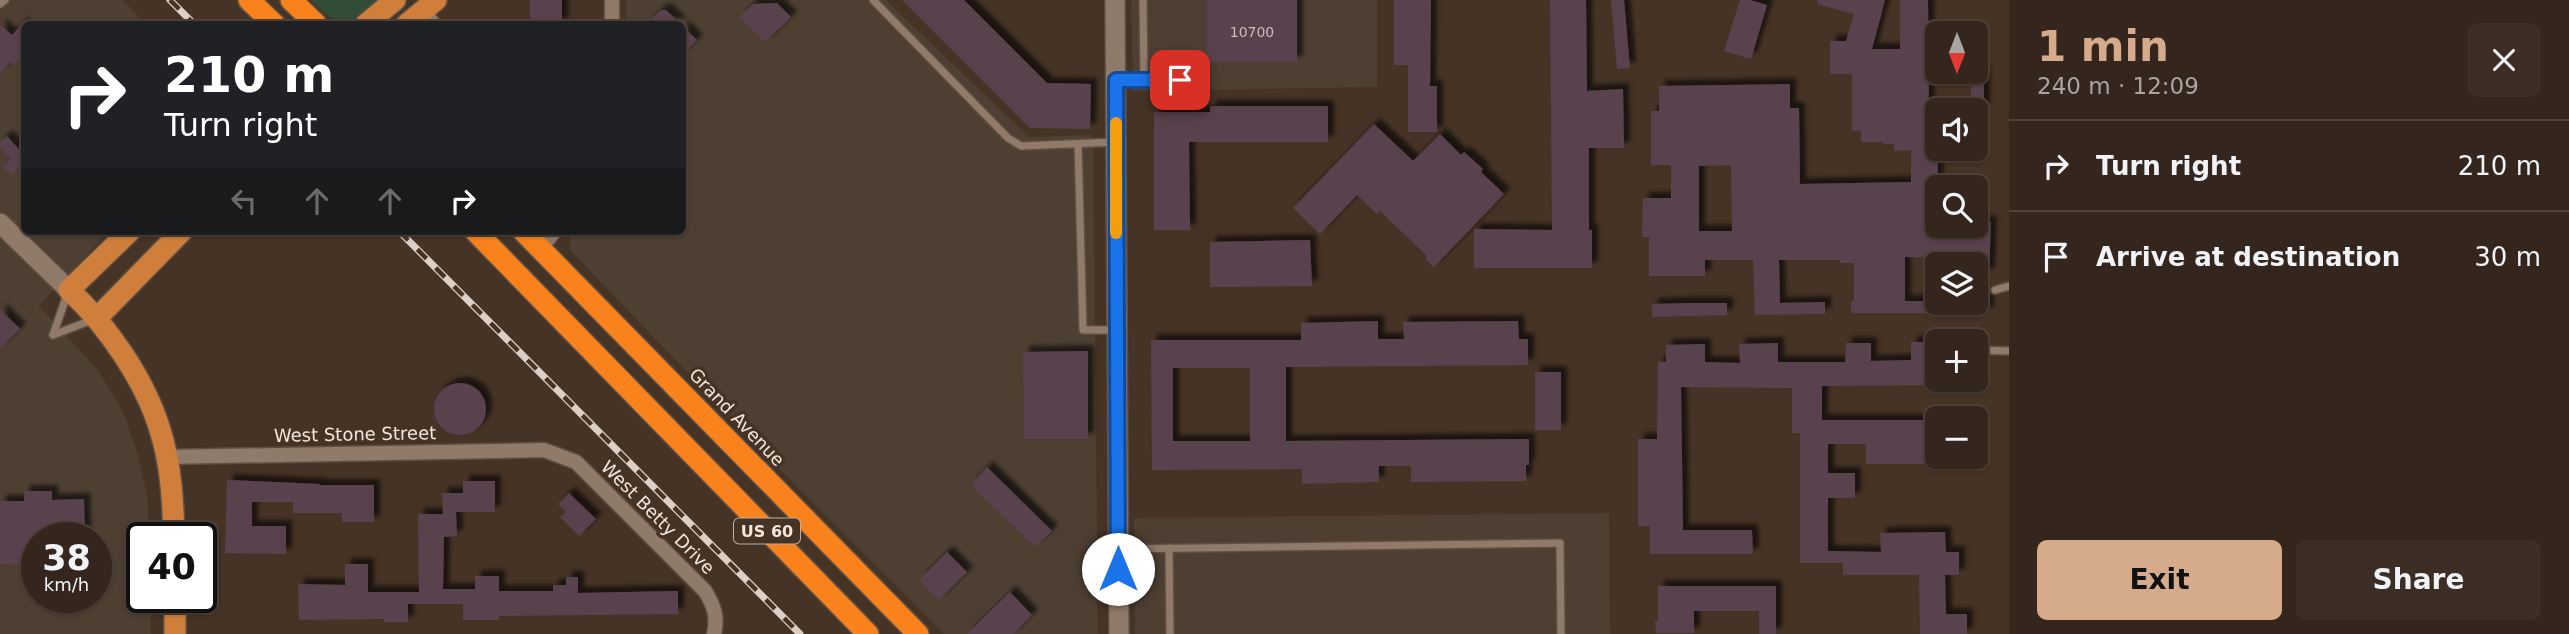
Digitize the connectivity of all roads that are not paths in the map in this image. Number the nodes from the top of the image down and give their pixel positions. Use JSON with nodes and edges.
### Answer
{"nodes":[{"id":1,"x":5,"y":0,"type":"edge"},
{"id":2,"x":248,"y":0,"type":"edge"},
{"id":3,"x":291,"y":0,"type":"edge"},
{"id":4,"x":395,"y":0,"type":"edge"},
{"id":5,"x":612,"y":0,"type":"edge"},
{"id":6,"x":873,"y":0,"type":"edge"},
{"id":7,"x":1115,"y":0,"type":"edge"},
{"id":8,"x":1143,"y":0,"type":"edge"},
{"id":9,"x":0,"y":4,"type":"edge"},
{"id":10,"x":433,"y":11,"type":"edge"},
{"id":11,"x":271,"y":21,"type":"edge"},
{"id":12,"x":313,"y":21,"type":"edge"},
{"id":13,"x":370,"y":21,"type":"edge"},
{"id":14,"x":413,"y":21,"type":"edge"},
{"id":15,"x":612,"y":21,"type":"edge"},
{"id":16,"x":1116,"y":80,"type":"junction"},
{"id":17,"x":1144,"y":80,"type":"junction"},
{"id":18,"x":1180,"y":80,"type":"dead end"},
{"id":19,"x":1116,"y":142,"type":"junction"},
{"id":20,"x":1078,"y":144,"type":"junction"},
{"id":21,"x":0,"y":223,"type":"edge"},
{"id":22,"x":127,"y":235,"type":"edge"},
{"id":23,"x":177,"y":235,"type":"edge"},
{"id":24,"x":479,"y":235,"type":"edge"},
{"id":25,"x":527,"y":235,"type":"edge"},
{"id":26,"x":551,"y":235,"type":"edge"},
{"id":27,"x":540,"y":248,"type":"junction"},
{"id":28,"x":2009,"y":286,"type":"edge"},
{"id":29,"x":1995,"y":290,"type":"dead end"},
{"id":30,"x":83,"y":304,"type":"junction"},
{"id":31,"x":1117,"y":330,"type":"junction"},
{"id":32,"x":1988,"y":350,"type":"edge"},
{"id":33,"x":2009,"y":351,"type":"edge"},
{"id":34,"x":691,"y":401,"type":"junction"},
{"id":35,"x":666,"y":427,"type":"junction"},
{"id":36,"x":544,"y":450,"type":"joint"},
{"id":37,"x":167,"y":457,"type":"junction"},
{"id":38,"x":173,"y":522,"type":"edge"},
{"id":39,"x":1168,"y":548,"type":"junction"},
{"id":40,"x":1118,"y":549,"type":"junction"},
{"id":41,"x":175,"y":613,"type":"edge"},
{"id":42,"x":176,"y":634,"type":"edge"},
{"id":43,"x":714,"y":634,"type":"edge"},
{"id":44,"x":869,"y":634,"type":"edge"},
{"id":45,"x":918,"y":634,"type":"edge"},
{"id":46,"x":1119,"y":634,"type":"edge"},
{"id":47,"x":1170,"y":634,"type":"edge"},
{"id":48,"x":1561,"y":634,"type":"edge"}],
"edges":[{"from":1,"to":9,"type":"lane"},
{"from":2,"to":11,"type":"highway"},
{"from":3,"to":12,"type":"highway"},
{"from":4,"to":13,"type":"main road"},
{"from":5,"to":15,"type":"street"},
{"from":6,"to":20,"type":"lane"},
{"from":7,"to":16,"type":"street"},
{"from":8,"to":17,"type":"lane"},
{"from":10,"to":14,"type":"main road"},
{"from":16,"to":17,"type":"lane"},
{"from":16,"to":19,"type":"street"},
{"from":17,"to":18,"type":"lane"},
{"from":19,"to":20,"type":"lane"},
{"from":19,"to":31,"type":"street"},
{"from":20,"to":31,"type":"lane"},
{"from":21,"to":30,"type":"street"},
{"from":22,"to":30,"type":"main road"},
{"from":23,"to":30,"type":"main road"},
{"from":24,"to":35,"type":"highway","number":"US 60"},
{"from":25,"to":27,"type":"highway","name":"Grand Avenue","number":"US 60"},
{"from":26,"to":27,"type":"street"},
{"from":27,"to":34,"type":"highway","name":"Grand Avenue","number":"US 60"},
{"from":28,"to":29,"type":"lane"},
{"from":30,"to":30,"type":"lane"},
{"from":30,"to":37,"type":"main road"},
{"from":31,"to":40,"type":"street"},
{"from":32,"to":33,"type":"lane"},
{"from":34,"to":35,"type":"highway"},
{"from":34,"to":45,"type":"highway","name":"Grand Avenue","number":"US 60"},
{"from":35,"to":44,"type":"highway","number":"US 60"},
{"from":36,"to":37,"type":"street","name":"West Stone Street"},
{"from":36,"to":43,"type":"street","name":"West Betty Drive"},
{"from":37,"to":38,"type":"main road"},
{"from":39,"to":40,"type":"lane"},
{"from":39,"to":47,"type":"lane"},
{"from":39,"to":48,"type":"lane"},
{"from":40,"to":46,"type":"street"},
{"from":41,"to":42,"type":"main road"}]}
